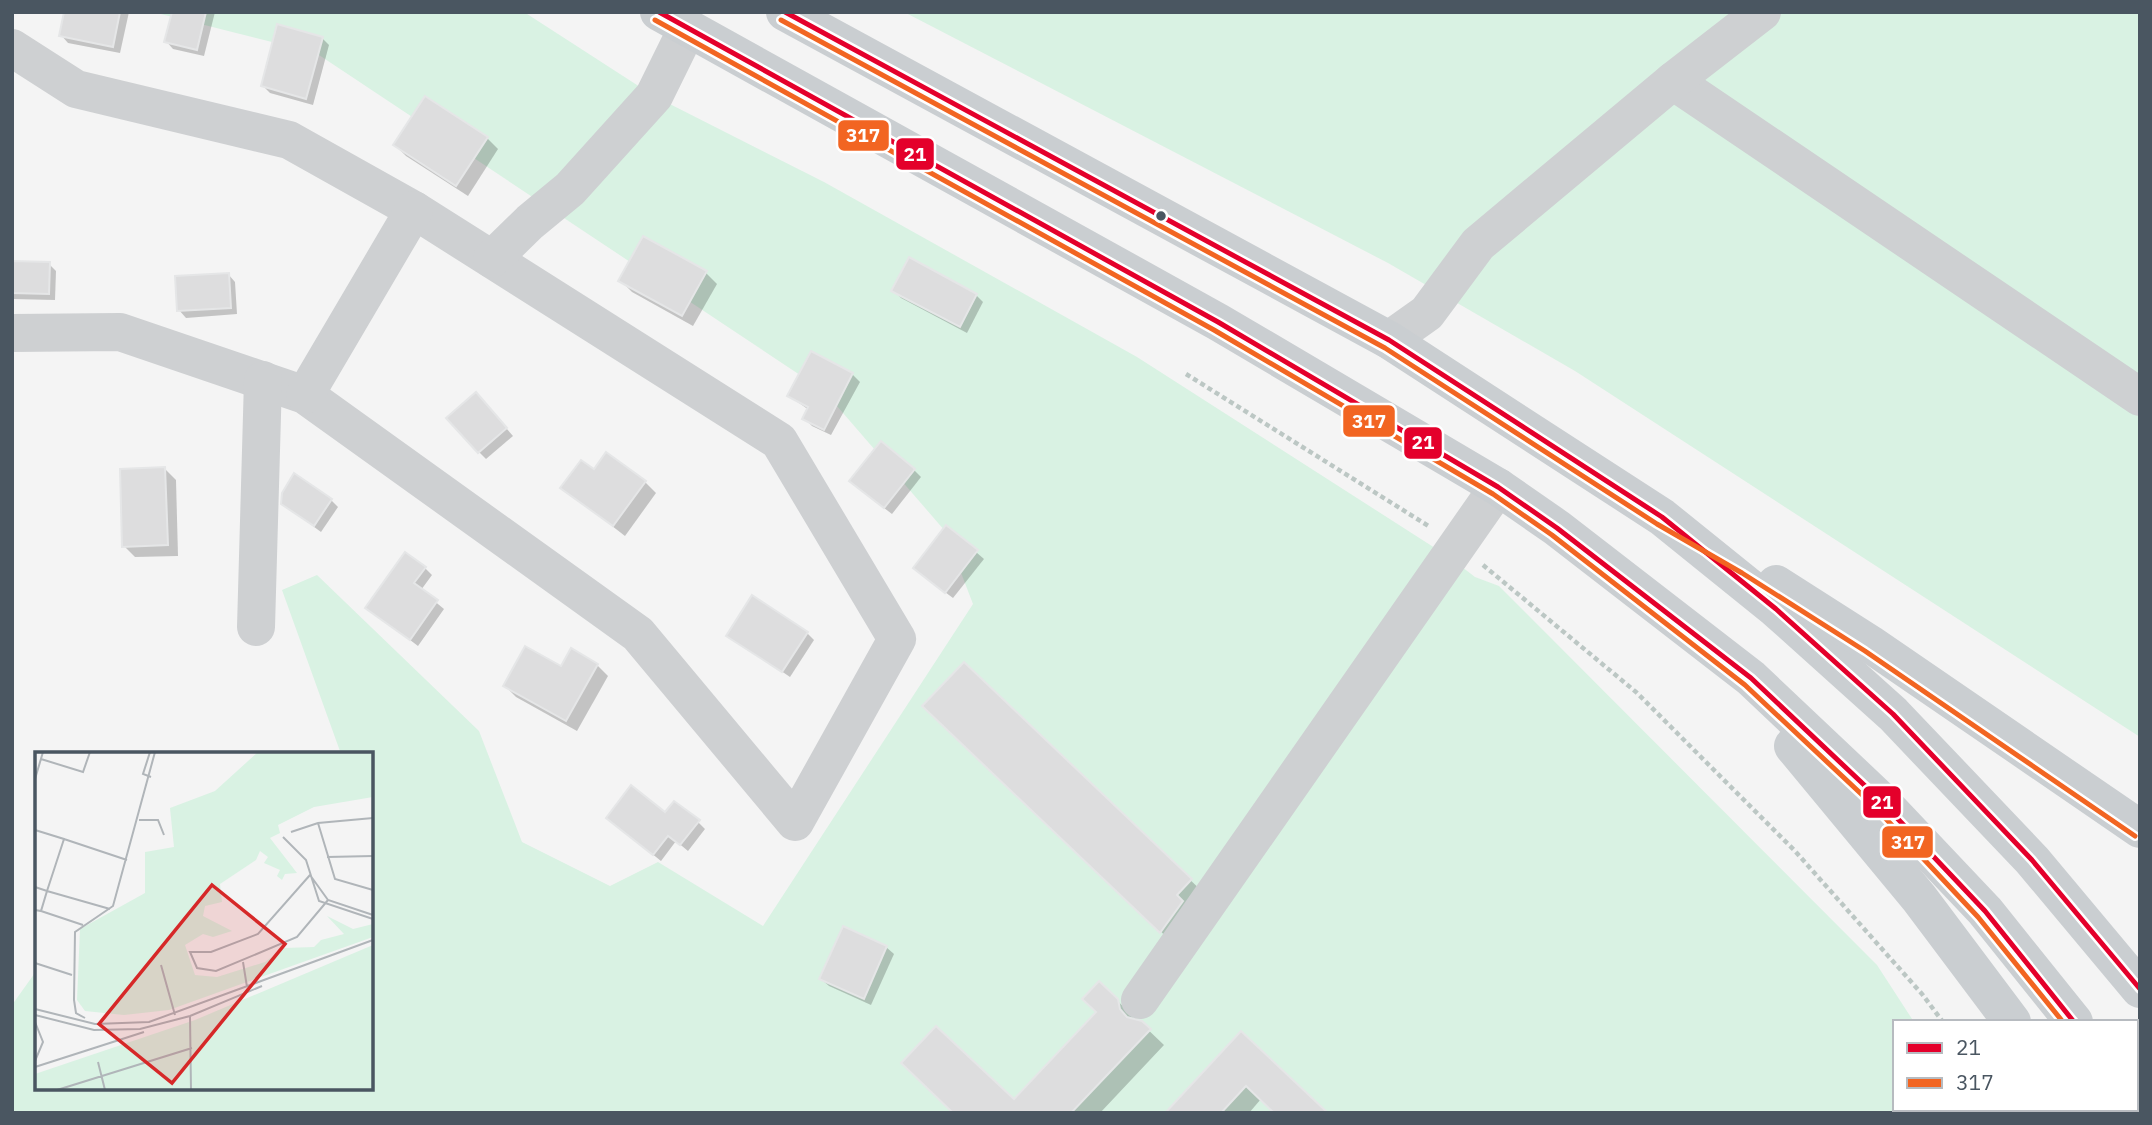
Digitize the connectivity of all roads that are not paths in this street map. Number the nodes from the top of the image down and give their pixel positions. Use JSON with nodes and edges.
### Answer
{"nodes":[{"id":1,"x":785,"y":12,"type":"edge"},
{"id":2,"x":1762,"y":12,"type":"edge"},
{"id":3,"x":673,"y":21,"type":"edge"},
{"id":4,"x":12,"y":48,"type":"edge"},
{"id":5,"x":1673,"y":80,"type":"junction"},
{"id":6,"x":414,"y":210,"type":"junction"},
{"id":7,"x":492,"y":259,"type":"junction"},
{"id":8,"x":12,"y":333,"type":"edge"},
{"id":9,"x":1389,"y":340,"type":"junction"},
{"id":10,"x":263,"y":380,"type":"junction"},
{"id":11,"x":305,"y":395,"type":"junction"},
{"id":12,"x":2140,"y":397,"type":"edge"},
{"id":13,"x":1498,"y":487,"type":"junction"},
{"id":14,"x":1662,"y":517,"type":"junction"},
{"id":15,"x":1642,"y":592,"type":"junction"},
{"id":16,"x":256,"y":627,"type":"dead end"},
{"id":17,"x":2140,"y":829,"type":"edge"},
{"id":18,"x":2140,"y":989,"type":"edge"},
{"id":19,"x":1140,"y":1000,"type":"dead end"},
{"id":20,"x":2010,"y":1020,"type":"edge"},
{"id":21,"x":2072,"y":1020,"type":"edge"}],
"edges":[{"from":1,"to":9,"type":"main road"},
{"from":2,"to":5,"type":"street"},
{"from":3,"to":7,"type":"street"},
{"from":3,"to":13,"type":"main road"},
{"from":4,"to":6,"type":"street"},
{"from":5,"to":9,"type":"street"},
{"from":5,"to":12,"type":"street"},
{"from":6,"to":7,"type":"street"},
{"from":6,"to":11,"type":"street"},
{"from":7,"to":11,"type":"street"},
{"from":8,"to":10,"type":"street"},
{"from":9,"to":14,"type":"main road"},
{"from":10,"to":11,"type":"street"},
{"from":10,"to":16,"type":"street"},
{"from":13,"to":15,"type":"main road"},
{"from":13,"to":19,"type":"street"},
{"from":14,"to":17,"type":"main road"},
{"from":14,"to":18,"type":"main road"},
{"from":15,"to":20,"type":"main road"},
{"from":15,"to":21,"type":"main road"}]}
